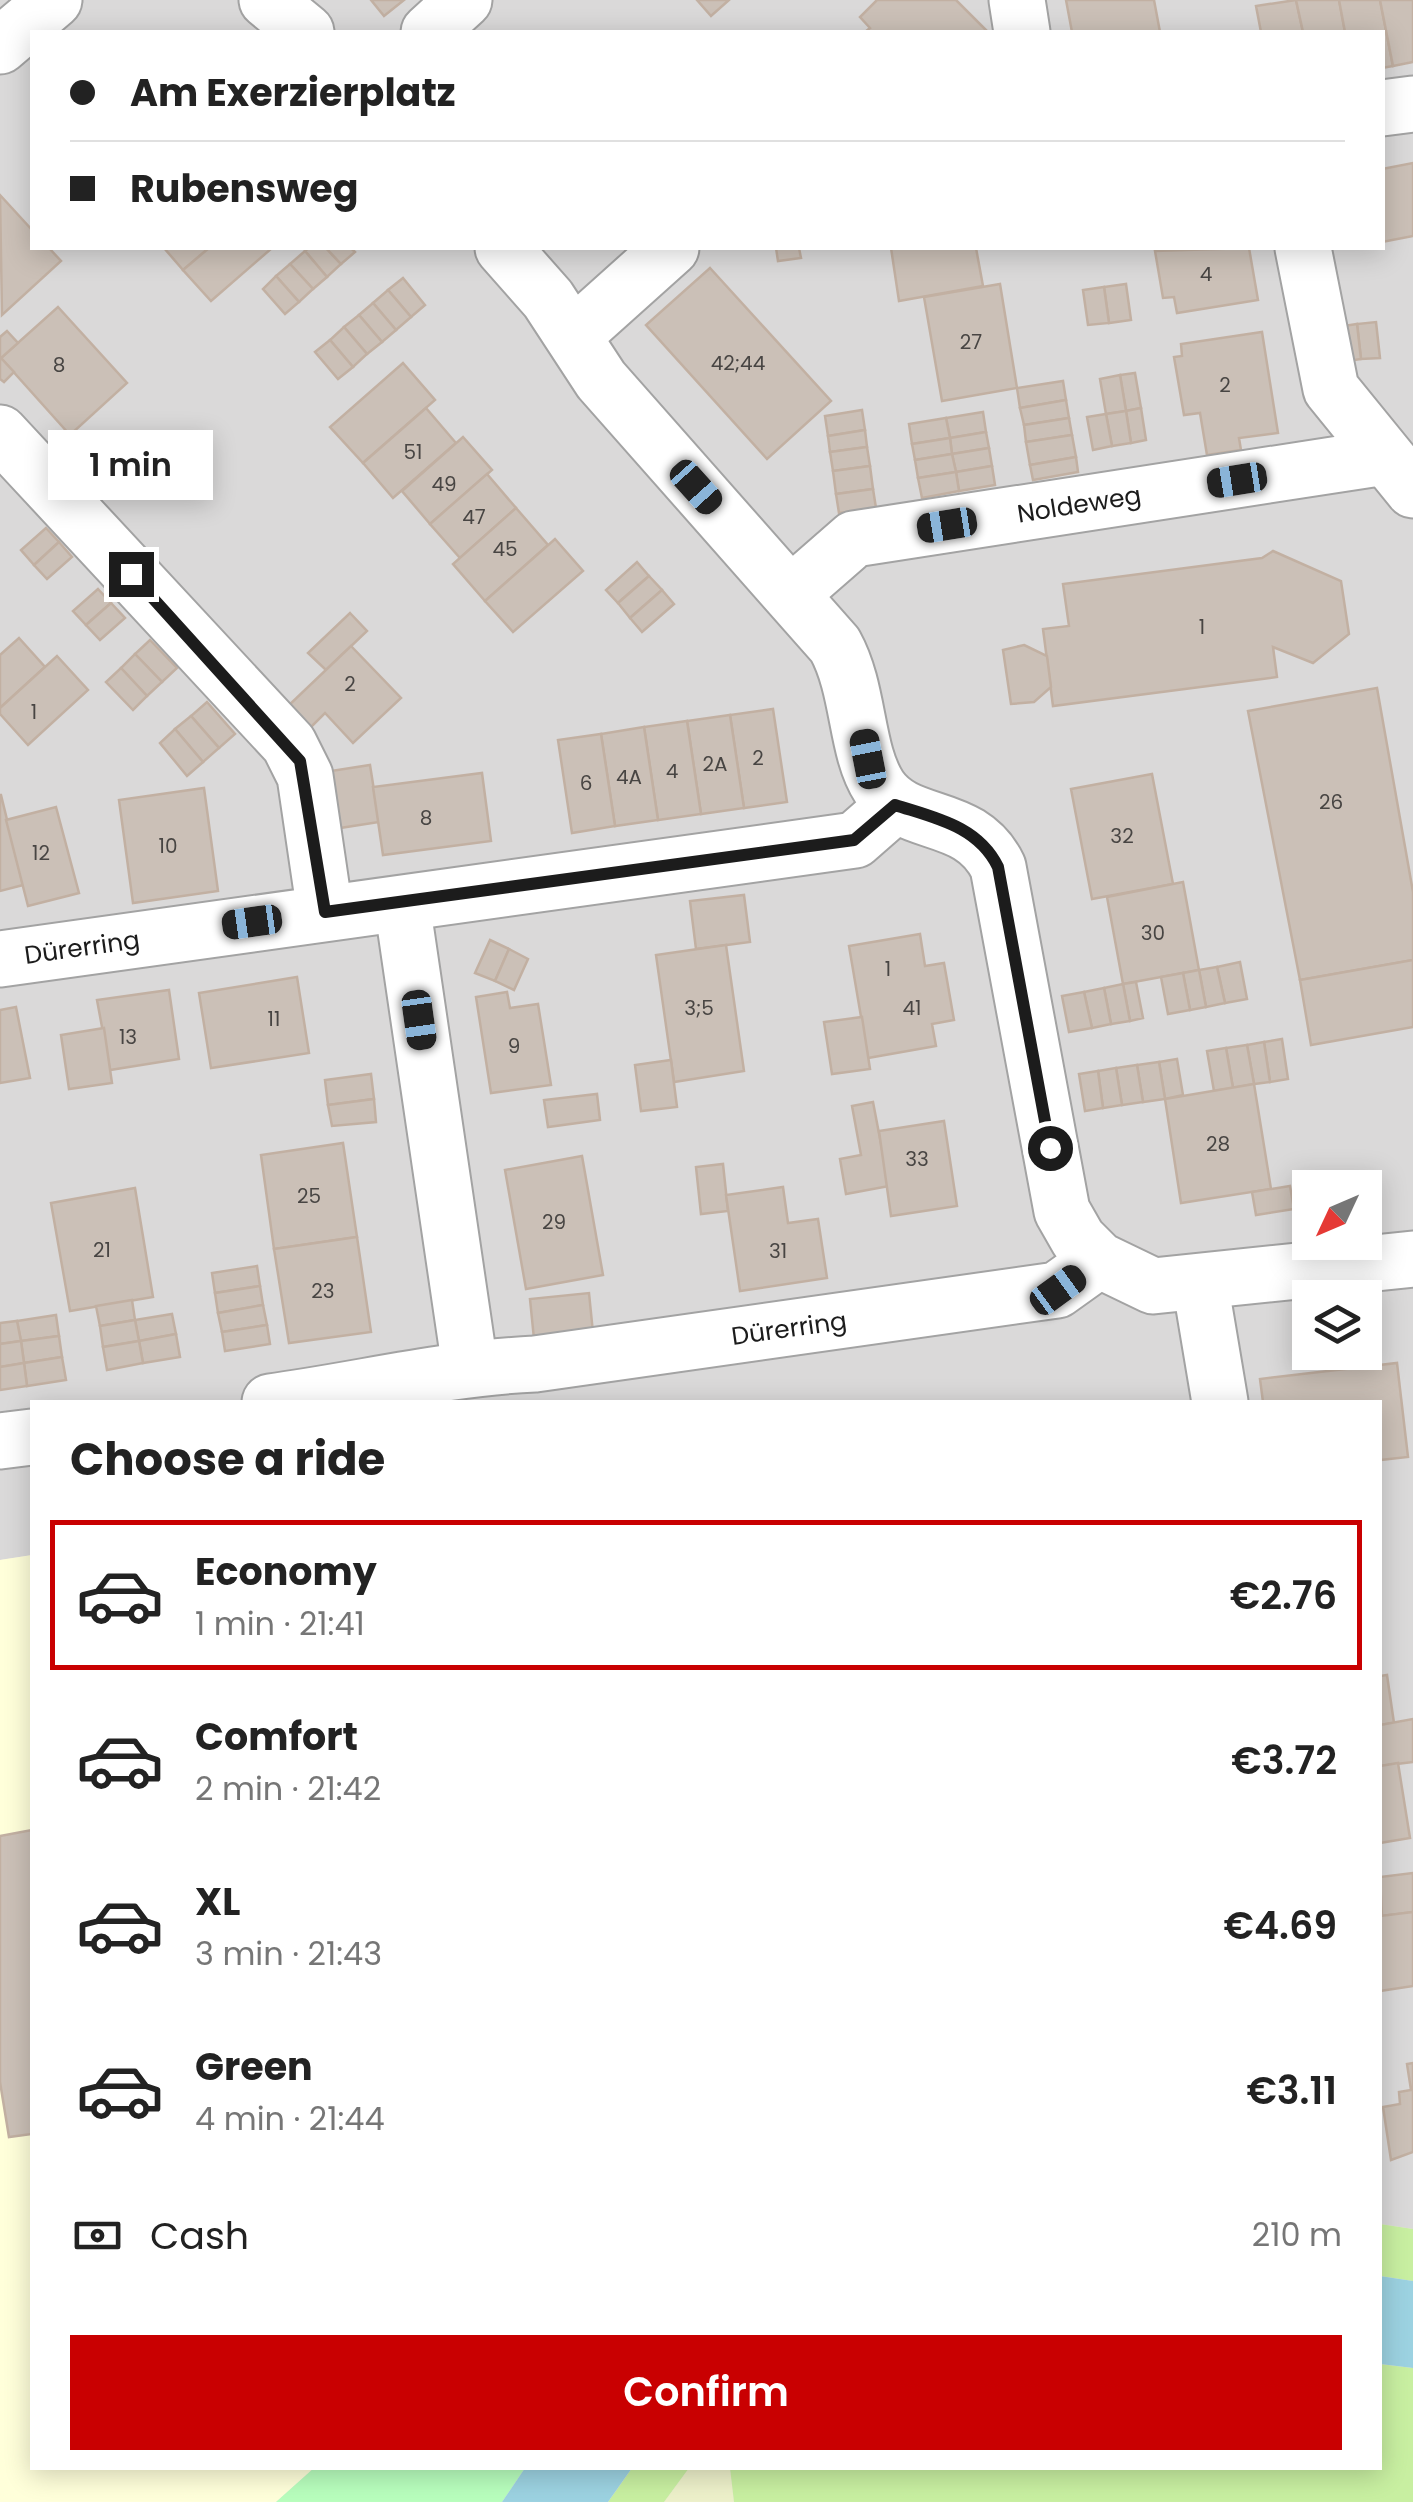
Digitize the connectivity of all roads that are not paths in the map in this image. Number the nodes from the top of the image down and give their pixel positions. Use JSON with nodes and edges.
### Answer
{"nodes":[{"id":1,"x":54,"y":0,"type":"edge"},
{"id":2,"x":267,"y":0,"type":"edge"},
{"id":3,"x":464,"y":0,"type":"edge"},
{"id":4,"x":1017,"y":0,"type":"edge"},
{"id":5,"x":304,"y":30,"type":"edge"},
{"id":6,"x":431,"y":30,"type":"edge"},
{"id":7,"x":1022,"y":30,"type":"edge"},
{"id":8,"x":0,"y":46,"type":"edge"},
{"id":9,"x":1413,"y":104,"type":"edge"},
{"id":10,"x":1385,"y":108,"type":"edge"},
{"id":11,"x":504,"y":250,"type":"edge"},
{"id":12,"x":669,"y":250,"type":"edge"},
{"id":13,"x":1303,"y":250,"type":"edge"},
{"id":14,"x":574,"y":336,"type":"junction"},
{"id":15,"x":0,"y":433,"type":"edge"},
{"id":16,"x":1399,"y":474,"type":"edge"},
{"id":17,"x":791,"y":594,"type":"junction"},
{"id":18,"x":895,"y":805,"type":"junction"},
{"id":19,"x":402,"y":904,"type":"junction"},
{"id":20,"x":325,"y":912,"type":"junction"},
{"id":21,"x":0,"y":958,"type":"edge"},
{"id":22,"x":1098,"y":1260,"type":"junction"},
{"id":23,"x":1413,"y":1260,"type":"edge"},
{"id":24,"x":1200,"y":1284,"type":"junction"},
{"id":25,"x":470,"y":1367,"type":"junction"},
{"id":26,"x":285,"y":1400,"type":"edge"},
{"id":27,"x":1220,"y":1400,"type":"edge"},
{"id":28,"x":30,"y":1437,"type":"edge"},
{"id":29,"x":0,"y":1441,"type":"edge"}],
"edges":[{"from":1,"to":8,"type":"street"},
{"from":2,"to":5,"type":"street"},
{"from":3,"to":6,"type":"street"},
{"from":4,"to":7,"type":"street"},
{"from":9,"to":10,"type":"street"},
{"from":11,"to":14,"type":"street"},
{"from":12,"to":14,"type":"street"},
{"from":13,"to":16,"type":"street"},
{"from":14,"to":17,"type":"street"},
{"from":15,"to":20,"type":"street"},
{"from":16,"to":17,"type":"street","name":"Noldeweg"},
{"from":17,"to":18,"type":"street"},
{"from":18,"to":19,"type":"street","name":"Dürerring"},
{"from":18,"to":22,"type":"street"},
{"from":19,"to":20,"type":"street","name":"Dürerring"},
{"from":19,"to":25,"type":"street"},
{"from":20,"to":21,"type":"street","name":"Dürerring"},
{"from":22,"to":24,"type":"street"},
{"from":22,"to":25,"type":"street","name":"Dürerring"},
{"from":23,"to":24,"type":"street"},
{"from":24,"to":27,"type":"street"},
{"from":25,"to":26,"type":"street","name":"Dürerring"},
{"from":28,"to":29,"type":"street"}]}
